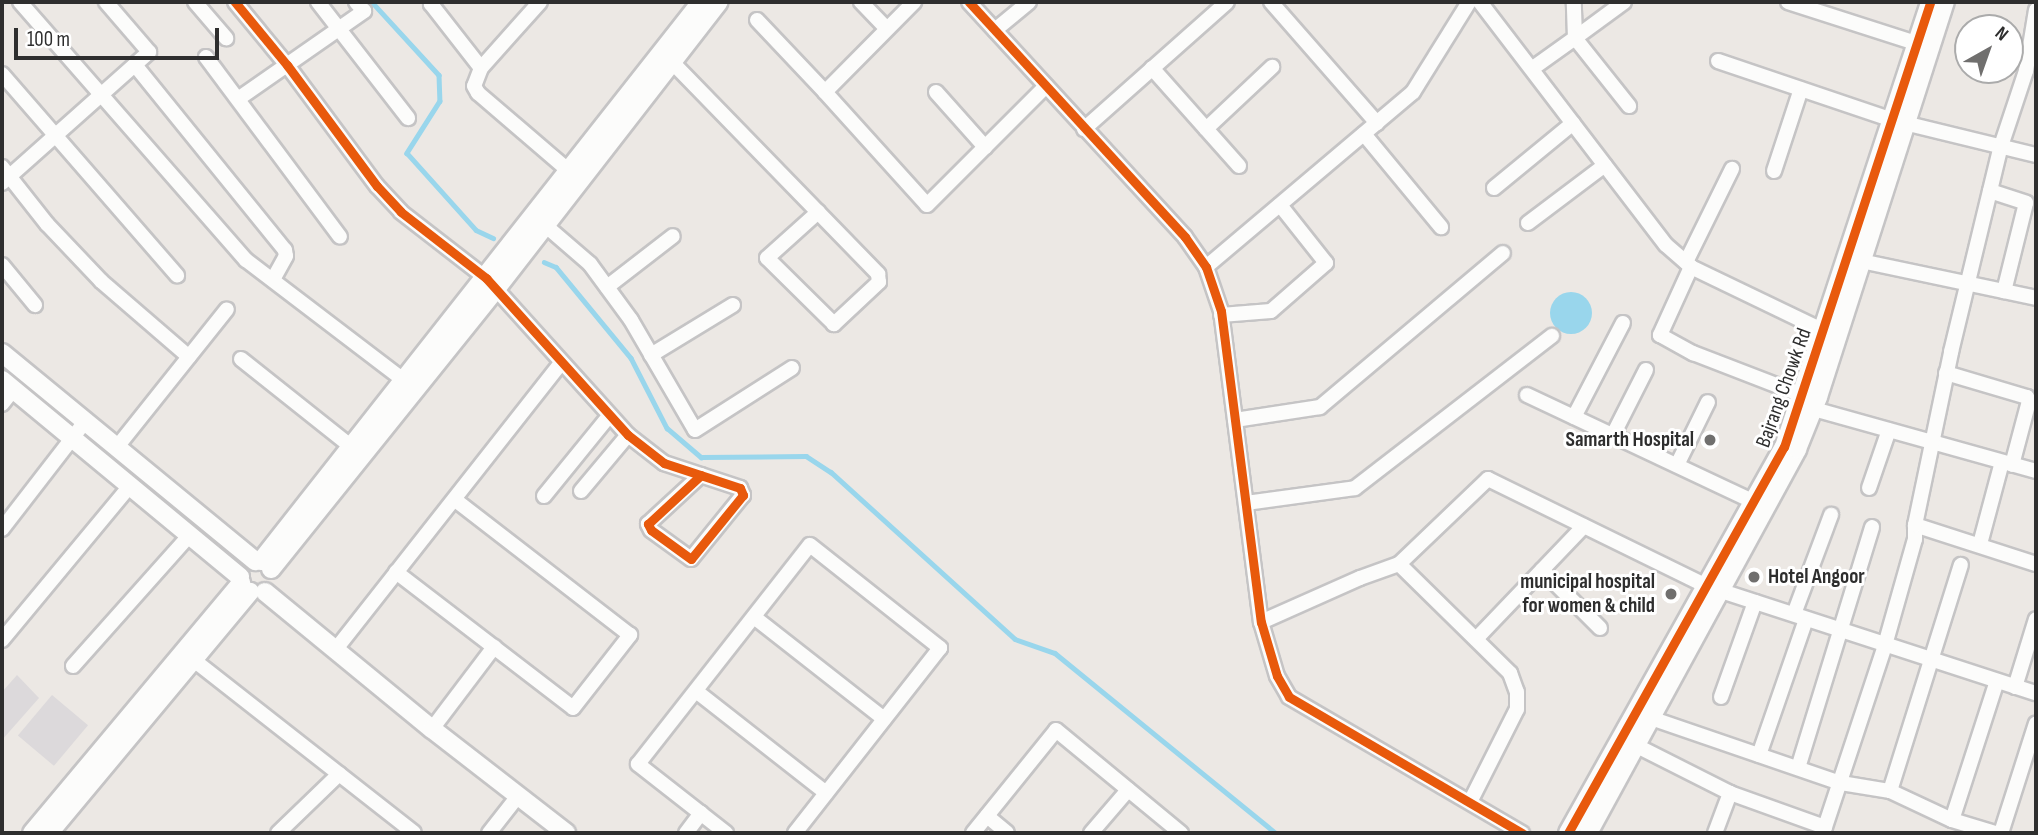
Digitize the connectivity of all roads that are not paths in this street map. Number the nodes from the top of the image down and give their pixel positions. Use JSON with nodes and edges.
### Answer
{"nodes":[{"id":1,"x":20,"y":2,"type":"edge"},
{"id":2,"x":106,"y":2,"type":"edge"},
{"id":3,"x":195,"y":2,"type":"edge"},
{"id":4,"x":235,"y":2,"type":"edge"},
{"id":5,"x":318,"y":2,"type":"edge"},
{"id":6,"x":356,"y":2,"type":"edge"},
{"id":7,"x":433,"y":2,"type":"edge"},
{"id":8,"x":540,"y":2,"type":"edge"},
{"id":9,"x":701,"y":2,"type":"edge"},
{"id":10,"x":719,"y":2,"type":"edge"},
{"id":11,"x":861,"y":2,"type":"edge"},
{"id":12,"x":914,"y":2,"type":"edge"},
{"id":13,"x":969,"y":2,"type":"edge"},
{"id":14,"x":1029,"y":2,"type":"edge"},
{"id":15,"x":1227,"y":2,"type":"edge"},
{"id":16,"x":1271,"y":2,"type":"edge"},
{"id":17,"x":1469,"y":2,"type":"edge"},
{"id":18,"x":1480,"y":2,"type":"edge"},
{"id":19,"x":1574,"y":2,"type":"edge"},
{"id":20,"x":1624,"y":2,"type":"edge"},
{"id":21,"x":1788,"y":2,"type":"edge"},
{"id":22,"x":1930,"y":2,"type":"edge"},
{"id":23,"x":1945,"y":2,"type":"edge"},
{"id":24,"x":1828,"y":8,"type":"edge"},
{"id":25,"x":2036,"y":10,"type":"edge"},
{"id":26,"x":757,"y":20,"type":"dead end"},
{"id":27,"x":340,"y":28,"type":"junction"},
{"id":28,"x":887,"y":29,"type":"junction"},
{"id":29,"x":995,"y":30,"type":"junction"},
{"id":30,"x":226,"y":38,"type":"dead end"},
{"id":31,"x":1575,"y":38,"type":"junction"},
{"id":32,"x":1923,"y":46,"type":"junction"},
{"id":33,"x":206,"y":57,"type":"dead end"},
{"id":34,"x":1718,"y":61,"type":"dead end"},
{"id":35,"x":673,"y":62,"type":"junction"},
{"id":36,"x":135,"y":65,"type":"junction"},
{"id":37,"x":287,"y":65,"type":"junction"},
{"id":38,"x":1272,"y":67,"type":"dead end"},
{"id":39,"x":481,"y":68,"type":"junction"},
{"id":40,"x":1152,"y":68,"type":"junction"},
{"id":41,"x":1533,"y":68,"type":"junction"},
{"id":42,"x":2,"y":74,"type":"edge"},
{"id":43,"x":1046,"y":86,"type":"junction"},
{"id":44,"x":1801,"y":89,"type":"junction"},
{"id":45,"x":825,"y":92,"type":"junction"},
{"id":46,"x":936,"y":92,"type":"dead end"},
{"id":47,"x":101,"y":94,"type":"junction"},
{"id":48,"x":238,"y":99,"type":"junction"},
{"id":49,"x":1629,"y":106,"type":"dead end"},
{"id":50,"x":408,"y":118,"type":"dead end"},
{"id":51,"x":1899,"y":121,"type":"junction"},
{"id":52,"x":1377,"y":123,"type":"junction"},
{"id":53,"x":1573,"y":123,"type":"junction"},
{"id":54,"x":1084,"y":129,"type":"junction"},
{"id":55,"x":1206,"y":129,"type":"junction"},
{"id":56,"x":1364,"y":134,"type":"junction"},
{"id":57,"x":54,"y":136,"type":"junction"},
{"id":58,"x":2001,"y":146,"type":"junction"},
{"id":59,"x":985,"y":147,"type":"junction"},
{"id":60,"x":2036,"y":155,"type":"edge"},
{"id":61,"x":1605,"y":165,"type":"junction"},
{"id":62,"x":1239,"y":166,"type":"dead end"},
{"id":63,"x":1732,"y":169,"type":"dead end"},
{"id":64,"x":569,"y":171,"type":"junction"},
{"id":65,"x":1774,"y":172,"type":"dead end"},
{"id":66,"x":5,"y":175,"type":"edge"},
{"id":67,"x":1494,"y":188,"type":"dead end"},
{"id":68,"x":1990,"y":191,"type":"junction"},
{"id":69,"x":1280,"y":205,"type":"junction"},
{"id":70,"x":818,"y":212,"type":"junction"},
{"id":71,"x":1528,"y":223,"type":"dead end"},
{"id":72,"x":546,"y":226,"type":"junction"},
{"id":73,"x":1441,"y":227,"type":"dead end"},
{"id":74,"x":673,"y":236,"type":"dead end"},
{"id":75,"x":340,"y":237,"type":"dead end"},
{"id":76,"x":1503,"y":253,"type":"dead end"},
{"id":77,"x":1861,"y":261,"type":"junction"},
{"id":78,"x":2,"y":265,"type":"edge"},
{"id":79,"x":1689,"y":265,"type":"junction"},
{"id":80,"x":1206,"y":267,"type":"junction"},
{"id":81,"x":177,"y":275,"type":"dead end"},
{"id":82,"x":273,"y":279,"type":"junction"},
{"id":83,"x":491,"y":284,"type":"junction"},
{"id":84,"x":1967,"y":284,"type":"junction"},
{"id":85,"x":607,"y":287,"type":"junction"},
{"id":86,"x":2004,"y":291,"type":"junction"},
{"id":87,"x":2036,"y":298,"type":"edge"},
{"id":88,"x":35,"y":305,"type":"dead end"},
{"id":89,"x":733,"y":305,"type":"dead end"},
{"id":90,"x":227,"y":309,"type":"dead end"},
{"id":91,"x":1221,"y":316,"type":"junction"},
{"id":92,"x":1623,"y":323,"type":"dead end"},
{"id":93,"x":1830,"y":334,"type":"junction"},
{"id":94,"x":1552,"y":336,"type":"dead end"},
{"id":95,"x":2,"y":353,"type":"edge"},
{"id":96,"x":651,"y":355,"type":"junction"},
{"id":97,"x":188,"y":357,"type":"junction"},
{"id":98,"x":241,"y":359,"type":"dead end"},
{"id":99,"x":562,"y":362,"type":"junction"},
{"id":100,"x":792,"y":368,"type":"dead end"},
{"id":101,"x":1646,"y":370,"type":"dead end"},
{"id":102,"x":1946,"y":373,"type":"junction"},
{"id":103,"x":405,"y":381,"type":"junction"},
{"id":104,"x":6,"y":391,"type":"edge"},
{"id":105,"x":1527,"y":395,"type":"dead end"},
{"id":106,"x":1708,"y":402,"type":"dead end"},
{"id":107,"x":1804,"y":403,"type":"junction"},
{"id":108,"x":609,"y":416,"type":"junction"},
{"id":109,"x":1574,"y":417,"type":"junction"},
{"id":110,"x":1235,"y":420,"type":"junction"},
{"id":111,"x":84,"y":423,"type":"junction"},
{"id":112,"x":1889,"y":430,"type":"junction"},
{"id":113,"x":628,"y":435,"type":"junction"},
{"id":114,"x":1613,"y":435,"type":"junction"},
{"id":115,"x":71,"y":439,"type":"junction"},
{"id":116,"x":1933,"y":442,"type":"junction"},
{"id":117,"x":117,"y":447,"type":"junction"},
{"id":118,"x":353,"y":448,"type":"junction"},
{"id":119,"x":2007,"y":463,"type":"junction"},
{"id":120,"x":1677,"y":465,"type":"junction"},
{"id":121,"x":2036,"y":471,"type":"edge"},
{"id":122,"x":701,"y":475,"type":"junction"},
{"id":123,"x":129,"y":487,"type":"junction"},
{"id":124,"x":1869,"y":488,"type":"dead end"},
{"id":125,"x":581,"y":491,"type":"dead end"},
{"id":126,"x":544,"y":496,"type":"dead end"},
{"id":127,"x":454,"y":499,"type":"junction"},
{"id":128,"x":1246,"y":503,"type":"junction"},
{"id":129,"x":1760,"y":505,"type":"junction"},
{"id":130,"x":1831,"y":515,"type":"dead end"},
{"id":131,"x":1915,"y":525,"type":"junction"},
{"id":132,"x":1584,"y":526,"type":"junction"},
{"id":133,"x":1872,"y":527,"type":"dead end"},
{"id":134,"x":2,"y":528,"type":"edge"},
{"id":135,"x":188,"y":536,"type":"junction"},
{"id":136,"x":1980,"y":544,"type":"junction"},
{"id":137,"x":262,"y":564,"type":"junction"},
{"id":138,"x":1399,"y":564,"type":"junction"},
{"id":139,"x":2036,"y":564,"type":"edge"},
{"id":140,"x":1961,"y":565,"type":"dead end"},
{"id":141,"x":1542,"y":570,"type":"junction"},
{"id":142,"x":396,"y":572,"type":"junction"},
{"id":143,"x":249,"y":586,"type":"junction"},
{"id":144,"x":1714,"y":588,"type":"junction"},
{"id":145,"x":1755,"y":601,"type":"junction"},
{"id":146,"x":1800,"y":616,"type":"junction"},
{"id":147,"x":754,"y":617,"type":"junction"},
{"id":148,"x":2036,"y":619,"type":"edge"},
{"id":149,"x":1261,"y":622,"type":"junction"},
{"id":150,"x":1600,"y":628,"type":"dead end"},
{"id":151,"x":1839,"y":629,"type":"junction"},
{"id":152,"x":1476,"y":639,"type":"junction"},
{"id":153,"x":2,"y":640,"type":"edge"},
{"id":154,"x":1885,"y":645,"type":"junction"},
{"id":155,"x":494,"y":648,"type":"junction"},
{"id":156,"x":336,"y":649,"type":"junction"},
{"id":157,"x":1930,"y":659,"type":"junction"},
{"id":158,"x":195,"y":660,"type":"junction"},
{"id":159,"x":73,"y":666,"type":"dead end"},
{"id":160,"x":1997,"y":681,"type":"junction"},
{"id":161,"x":2015,"y":687,"type":"junction"},
{"id":162,"x":696,"y":691,"type":"junction"},
{"id":163,"x":2036,"y":693,"type":"edge"},
{"id":164,"x":1721,"y":697,"type":"dead end"},
{"id":165,"x":1644,"y":715,"type":"junction"},
{"id":166,"x":884,"y":719,"type":"junction"},
{"id":167,"x":2036,"y":723,"type":"edge"},
{"id":168,"x":432,"y":729,"type":"junction"},
{"id":169,"x":1635,"y":745,"type":"junction"},
{"id":170,"x":1759,"y":754,"type":"junction"},
{"id":171,"x":1798,"y":768,"type":"junction"},
{"id":172,"x":338,"y":774,"type":"junction"},
{"id":173,"x":1841,"y":783,"type":"junction"},
{"id":174,"x":1128,"y":789,"type":"junction"},
{"id":175,"x":1890,"y":790,"type":"junction"},
{"id":176,"x":826,"y":793,"type":"junction"},
{"id":177,"x":1730,"y":793,"type":"junction"},
{"id":178,"x":519,"y":796,"type":"junction"},
{"id":179,"x":1470,"y":803,"type":"junction"},
{"id":180,"x":701,"y":813,"type":"junction"},
{"id":181,"x":987,"y":816,"type":"junction"},
{"id":182,"x":1952,"y":820,"type":"junction"},
{"id":183,"x":396,"y":827,"type":"edge"},
{"id":184,"x":1824,"y":830,"type":"edge"},
{"id":185,"x":32,"y":833,"type":"edge"},
{"id":186,"x":49,"y":833,"type":"edge"},
{"id":187,"x":278,"y":833,"type":"edge"},
{"id":188,"x":414,"y":833,"type":"edge"},
{"id":189,"x":489,"y":833,"type":"edge"},
{"id":190,"x":566,"y":833,"type":"edge"},
{"id":191,"x":686,"y":833,"type":"edge"},
{"id":192,"x":726,"y":833,"type":"edge"},
{"id":193,"x":795,"y":833,"type":"edge"},
{"id":194,"x":973,"y":833,"type":"edge"},
{"id":195,"x":1007,"y":833,"type":"edge"},
{"id":196,"x":1091,"y":833,"type":"edge"},
{"id":197,"x":1181,"y":833,"type":"edge"},
{"id":198,"x":1522,"y":833,"type":"edge"},
{"id":199,"x":1568,"y":833,"type":"edge"},
{"id":200,"x":1588,"y":833,"type":"edge"},
{"id":201,"x":1715,"y":833,"type":"edge"},
{"id":202,"x":1995,"y":833,"type":"edge"},
{"id":203,"x":2001,"y":833,"type":"edge"}],
"edges":[{"from":1,"to":47,"type":"street"},
{"from":2,"to":36,"type":"street"},
{"from":3,"to":30,"type":"street"},
{"from":4,"to":37,"type":"street"},
{"from":5,"to":27,"type":"street"},
{"from":6,"to":27,"type":"street"},
{"from":7,"to":39,"type":"street"},
{"from":8,"to":39,"type":"street"},
{"from":9,"to":64,"type":"street"},
{"from":10,"to":35,"type":"street"},
{"from":11,"to":28,"type":"street"},
{"from":12,"to":28,"type":"street"},
{"from":13,"to":29,"type":"street"},
{"from":14,"to":29,"type":"street"},
{"from":15,"to":40,"type":"street"},
{"from":16,"to":52,"type":"street"},
{"from":17,"to":52,"type":"street"},
{"from":18,"to":41,"type":"street"},
{"from":19,"to":31,"type":"street"},
{"from":20,"to":31,"type":"street"},
{"from":21,"to":24,"type":"street"},
{"from":22,"to":32,"type":"street","name":"Bajrang Chowk Rd"},
{"from":23,"to":32,"type":"street","name":"Bajrang Chowk Rd"},
{"from":24,"to":32,"type":"street"},
{"from":25,"to":58,"type":"street"},
{"from":26,"to":45,"type":"street"},
{"from":27,"to":37,"type":"street"},
{"from":27,"to":50,"type":"street"},
{"from":28,"to":45,"type":"street"},
{"from":29,"to":43,"type":"street"},
{"from":31,"to":41,"type":"street"},
{"from":31,"to":49,"type":"street"},
{"from":32,"to":51,"type":"street","name":"Bajrang Chowk Rd"},
{"from":33,"to":48,"type":"street"},
{"from":34,"to":44,"type":"street"},
{"from":35,"to":70,"type":"street"},
{"from":35,"to":72,"type":"street"},
{"from":36,"to":47,"type":"street"},
{"from":36,"to":82,"type":"street"},
{"from":37,"to":48,"type":"street"},
{"from":37,"to":83,"type":"street"},
{"from":38,"to":55,"type":"street"},
{"from":39,"to":64,"type":"street"},
{"from":40,"to":54,"type":"street"},
{"from":40,"to":55,"type":"street"},
{"from":41,"to":53,"type":"street"},
{"from":42,"to":57,"type":"street"},
{"from":43,"to":54,"type":"street"},
{"from":43,"to":59,"type":"street"},
{"from":44,"to":51,"type":"street"},
{"from":44,"to":65,"type":"street"},
{"from":45,"to":59,"type":"street"},
{"from":46,"to":59,"type":"street"},
{"from":47,"to":57,"type":"street"},
{"from":47,"to":82,"type":"street"},
{"from":48,"to":75,"type":"street"},
{"from":51,"to":58,"type":"street"},
{"from":51,"to":77,"type":"street","name":"Bajrang Chowk Rd"},
{"from":51,"to":93,"type":"street","name":"Bajrang Chowk Rd"},
{"from":52,"to":56,"type":"street"},
{"from":53,"to":61,"type":"street"},
{"from":53,"to":67,"type":"street"},
{"from":54,"to":80,"type":"street"},
{"from":55,"to":62,"type":"street"},
{"from":56,"to":69,"type":"street"},
{"from":56,"to":73,"type":"street"},
{"from":57,"to":66,"type":"street"},
{"from":57,"to":81,"type":"street"},
{"from":58,"to":60,"type":"street"},
{"from":58,"to":68,"type":"street"},
{"from":61,"to":71,"type":"street"},
{"from":61,"to":79,"type":"street"},
{"from":63,"to":79,"type":"street"},
{"from":64,"to":83,"type":"street"},
{"from":66,"to":97,"type":"street"},
{"from":68,"to":84,"type":"street"},
{"from":68,"to":86,"type":"street"},
{"from":69,"to":80,"type":"street"},
{"from":69,"to":91,"type":"street"},
{"from":70,"to":70,"type":"street"},
{"from":72,"to":83,"type":"street"},
{"from":72,"to":85,"type":"street"},
{"from":74,"to":85,"type":"street"},
{"from":76,"to":110,"type":"street"},
{"from":77,"to":84,"type":"street"},
{"from":77,"to":93,"type":"street","name":"Bajrang Chowk Rd"},
{"from":78,"to":88,"type":"street"},
{"from":79,"to":93,"type":"street"},
{"from":79,"to":107,"type":"street"},
{"from":80,"to":91,"type":"street"},
{"from":82,"to":103,"type":"street"},
{"from":83,"to":99,"type":"street"},
{"from":83,"to":103,"type":"street"},
{"from":83,"to":137,"type":"street"},
{"from":84,"to":86,"type":"street"},
{"from":84,"to":102,"type":"street"},
{"from":85,"to":96,"type":"street"},
{"from":86,"to":87,"type":"street"},
{"from":89,"to":96,"type":"street"},
{"from":90,"to":97,"type":"street"},
{"from":91,"to":110,"type":"street"},
{"from":92,"to":109,"type":"street"},
{"from":93,"to":107,"type":"street","name":"Bajrang Chowk Rd"},
{"from":94,"to":128,"type":"street"},
{"from":95,"to":111,"type":"street"},
{"from":96,"to":100,"type":"street"},
{"from":97,"to":117,"type":"street"},
{"from":98,"to":118,"type":"street"},
{"from":99,"to":108,"type":"street"},
{"from":99,"to":127,"type":"street"},
{"from":101,"to":114,"type":"street"},
{"from":102,"to":116,"type":"street"},
{"from":102,"to":119,"type":"street"},
{"from":103,"to":118,"type":"street"},
{"from":104,"to":115,"type":"street"},
{"from":105,"to":109,"type":"street"},
{"from":106,"to":120,"type":"street"},
{"from":107,"to":112,"type":"street"},
{"from":107,"to":129,"type":"street","name":"Bajrang Chowk Rd"},
{"from":108,"to":113,"type":"street"},
{"from":108,"to":126,"type":"street"},
{"from":109,"to":114,"type":"street"},
{"from":110,"to":128,"type":"street"},
{"from":111,"to":115,"type":"street"},
{"from":111,"to":117,"type":"street"},
{"from":112,"to":116,"type":"street"},
{"from":112,"to":124,"type":"street"},
{"from":113,"to":122,"type":"street"},
{"from":113,"to":125,"type":"street"},
{"from":114,"to":120,"type":"street"},
{"from":115,"to":123,"type":"street"},
{"from":115,"to":134,"type":"street"},
{"from":116,"to":119,"type":"street"},
{"from":116,"to":131,"type":"street"},
{"from":117,"to":137,"type":"street"},
{"from":118,"to":137,"type":"street"},
{"from":119,"to":121,"type":"street"},
{"from":119,"to":136,"type":"street"},
{"from":120,"to":129,"type":"street"},
{"from":122,"to":122,"type":"street"},
{"from":123,"to":135,"type":"street"},
{"from":123,"to":153,"type":"street"},
{"from":127,"to":142,"type":"street"},
{"from":127,"to":155,"type":"street"},
{"from":128,"to":149,"type":"street"},
{"from":129,"to":144,"type":"street","name":"Bajrang Chowk Rd"},
{"from":130,"to":146,"type":"street"},
{"from":131,"to":136,"type":"street"},
{"from":131,"to":154,"type":"street"},
{"from":132,"to":138,"type":"street"},
{"from":132,"to":141,"type":"street"},
{"from":132,"to":144,"type":"street"},
{"from":133,"to":151,"type":"street"},
{"from":135,"to":143,"type":"street"},
{"from":135,"to":159,"type":"street"},
{"from":136,"to":139,"type":"street"},
{"from":137,"to":143,"type":"street"},
{"from":137,"to":143,"type":"street"},
{"from":138,"to":149,"type":"street"},
{"from":138,"to":152,"type":"street"},
{"from":140,"to":157,"type":"street"},
{"from":141,"to":150,"type":"street"},
{"from":141,"to":152,"type":"street"},
{"from":142,"to":155,"type":"street"},
{"from":142,"to":156,"type":"street"},
{"from":143,"to":156,"type":"street"},
{"from":143,"to":158,"type":"street"},
{"from":143,"to":185,"type":"street"},
{"from":144,"to":145,"type":"street"},
{"from":144,"to":165,"type":"street","name":"Bajrang Chowk Rd"},
{"from":145,"to":146,"type":"street"},
{"from":145,"to":164,"type":"street"},
{"from":146,"to":151,"type":"street"},
{"from":146,"to":170,"type":"street"},
{"from":147,"to":162,"type":"street"},
{"from":147,"to":166,"type":"street"},
{"from":147,"to":166,"type":"street"},
{"from":148,"to":161,"type":"street"},
{"from":149,"to":179,"type":"street"},
{"from":151,"to":154,"type":"street"},
{"from":151,"to":171,"type":"street"},
{"from":152,"to":179,"type":"street"},
{"from":154,"to":157,"type":"street"},
{"from":154,"to":173,"type":"street"},
{"from":155,"to":168,"type":"street"},
{"from":156,"to":168,"type":"street"},
{"from":157,"to":160,"type":"street"},
{"from":157,"to":175,"type":"street"},
{"from":158,"to":172,"type":"street"},
{"from":158,"to":186,"type":"street"},
{"from":160,"to":161,"type":"street"},
{"from":160,"to":182,"type":"street"},
{"from":161,"to":163,"type":"street"},
{"from":162,"to":176,"type":"street"},
{"from":162,"to":180,"type":"street"},
{"from":165,"to":169,"type":"street","name":"Bajrang Chowk Rd"},
{"from":165,"to":170,"type":"street"},
{"from":165,"to":199,"type":"street","name":"Bajrang Chowk Rd"},
{"from":166,"to":176,"type":"street"},
{"from":167,"to":203,"type":"street"},
{"from":168,"to":178,"type":"street"},
{"from":169,"to":177,"type":"street"},
{"from":169,"to":200,"type":"street","name":"Bajrang Chowk Rd"},
{"from":170,"to":171,"type":"street"},
{"from":171,"to":173,"type":"street"},
{"from":172,"to":183,"type":"street"},
{"from":172,"to":187,"type":"street"},
{"from":173,"to":175,"type":"street"},
{"from":173,"to":184,"type":"street"},
{"from":174,"to":181,"type":"street"},
{"from":174,"to":196,"type":"street"},
{"from":174,"to":197,"type":"street"},
{"from":175,"to":182,"type":"street"},
{"from":176,"to":193,"type":"street"},
{"from":177,"to":184,"type":"street"},
{"from":177,"to":201,"type":"street"},
{"from":178,"to":189,"type":"street"},
{"from":178,"to":190,"type":"street"},
{"from":179,"to":198,"type":"street"},
{"from":180,"to":191,"type":"street"},
{"from":180,"to":192,"type":"street"},
{"from":181,"to":194,"type":"street"},
{"from":181,"to":195,"type":"street"},
{"from":182,"to":202,"type":"street"},
{"from":183,"to":188,"type":"street"}]}
